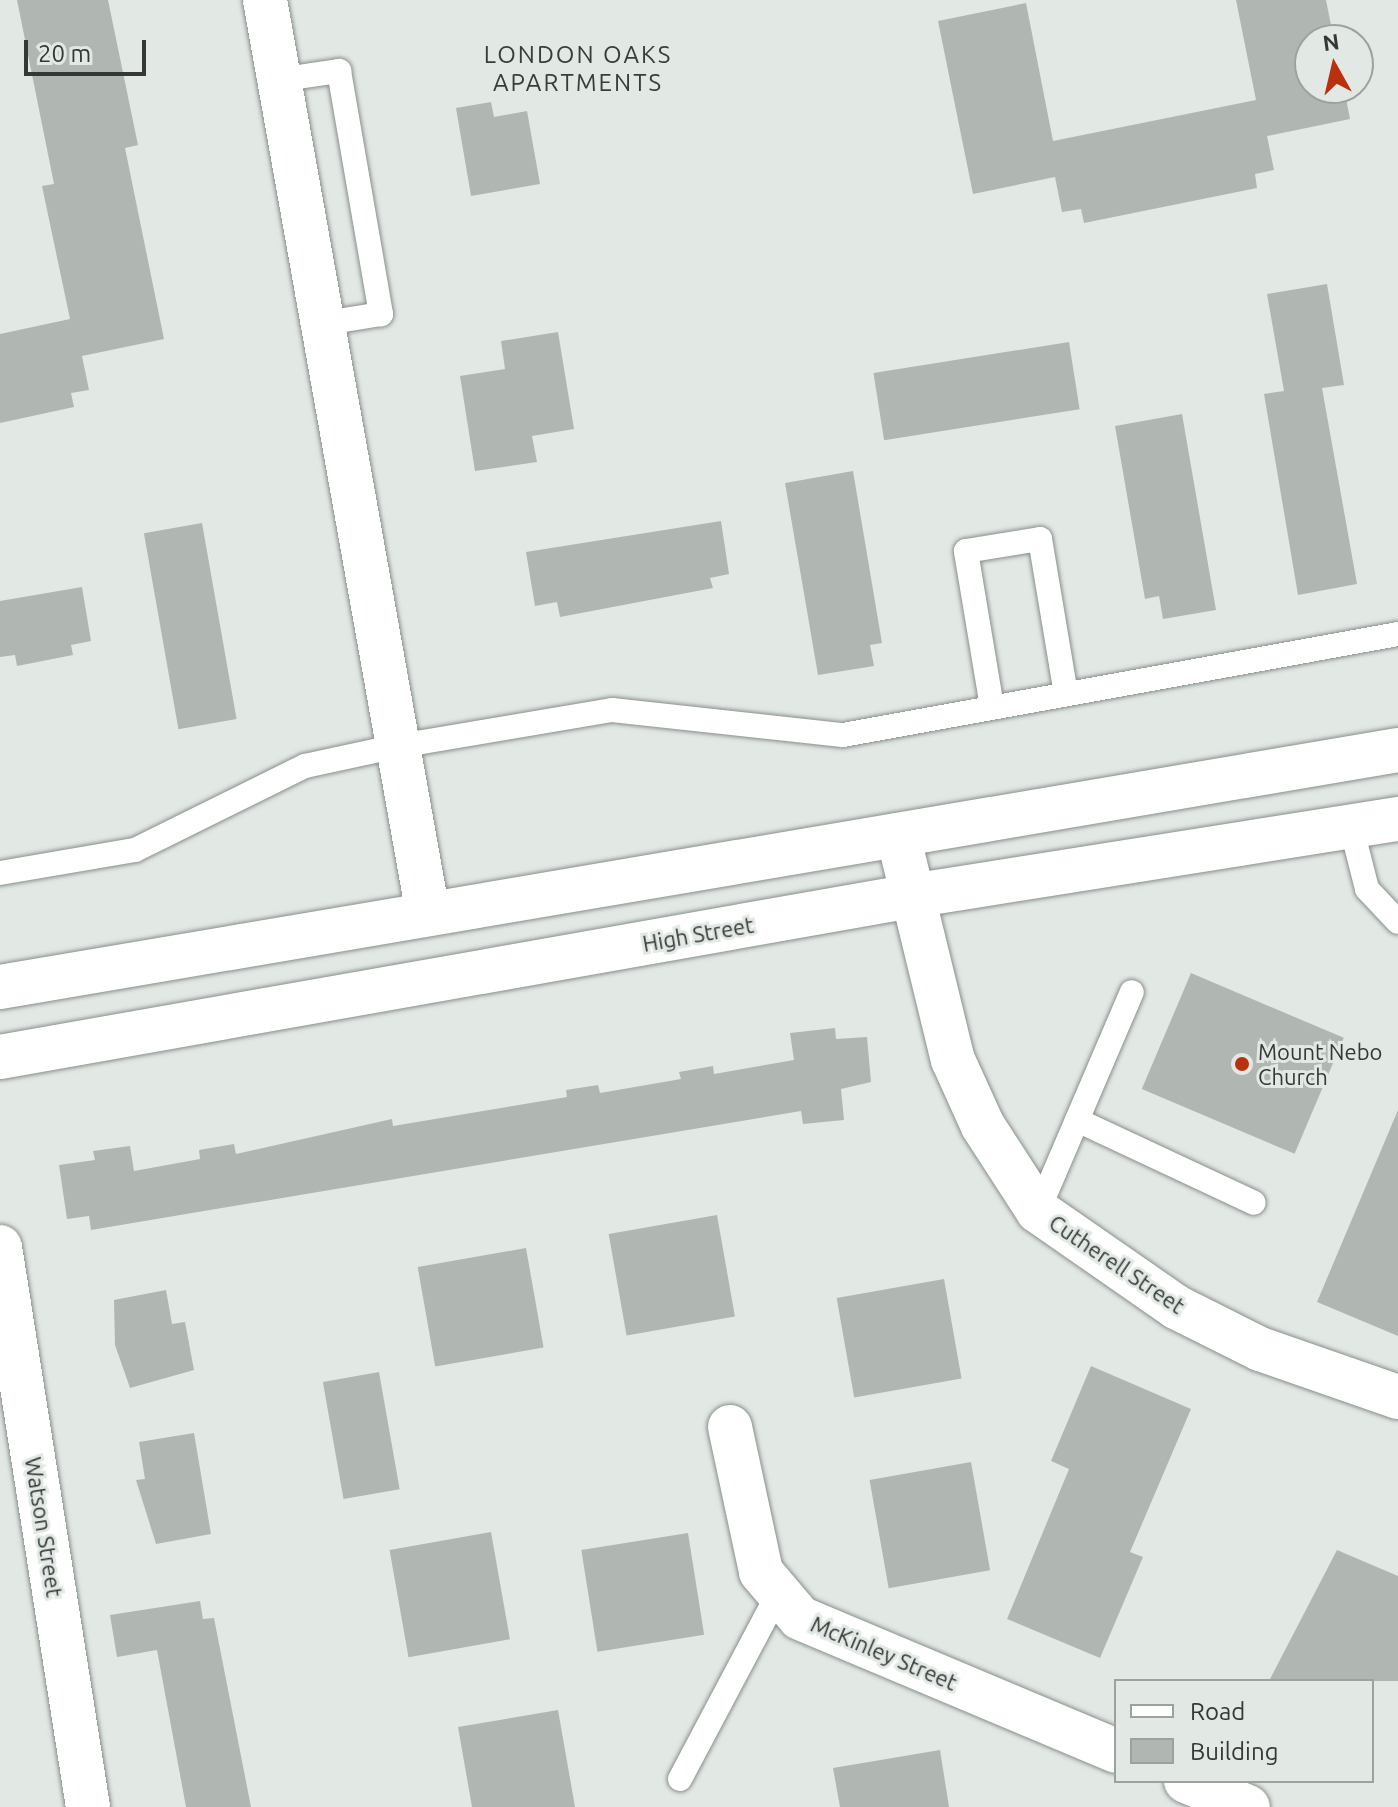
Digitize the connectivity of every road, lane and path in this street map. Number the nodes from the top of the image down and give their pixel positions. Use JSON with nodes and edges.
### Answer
{"nodes":[{"id":1,"x":265,"y":0,"type":"edge"},
{"id":2,"x":278,"y":80,"type":"junction"},
{"id":3,"x":319,"y":324,"type":"junction"},
{"id":4,"x":1398,"y":634,"type":"edge"},
{"id":5,"x":1066,"y":694,"type":"junction"},
{"id":6,"x":992,"y":707,"type":"junction"},
{"id":7,"x":393,"y":747,"type":"junction"},
{"id":8,"x":1398,"y":750,"type":"edge"},
{"id":9,"x":1398,"y":819,"type":"edge"},
{"id":10,"x":1351,"y":826,"type":"junction"},
{"id":11,"x":898,"y":835,"type":"junction"},
{"id":12,"x":0,"y":873,"type":"edge"},
{"id":13,"x":911,"y":896,"type":"junction"},
{"id":14,"x":428,"y":914,"type":"junction"},
{"id":15,"x":1398,"y":922,"type":"edge"},
{"id":16,"x":0,"y":987,"type":"edge"},
{"id":17,"x":1132,"y":992,"type":"dead end"},
{"id":18,"x":0,"y":1057,"type":"edge"},
{"id":19,"x":1077,"y":1120,"type":"junction"},
{"id":20,"x":1254,"y":1203,"type":"dead end"},
{"id":21,"x":1038,"y":1211,"type":"junction"},
{"id":22,"x":0,"y":1247,"type":"edge"},
{"id":23,"x":1396,"y":1396,"type":"edge"},
{"id":24,"x":730,"y":1427,"type":"dead end"},
{"id":25,"x":776,"y":1598,"type":"junction"},
{"id":26,"x":1114,"y":1750,"type":"edge"},
{"id":27,"x":680,"y":1779,"type":"dead end"},
{"id":28,"x":1191,"y":1783,"type":"edge"},
{"id":29,"x":88,"y":1807,"type":"edge"},
{"id":30,"x":1248,"y":1807,"type":"edge"}],
"edges":[{"from":1,"to":2,"type":"street"},
{"from":2,"to":3,"type":"street"},
{"from":2,"to":3,"type":"lane"},
{"from":3,"to":7,"type":"street"},
{"from":4,"to":5,"type":"lane"},
{"from":5,"to":6,"type":"lane"},
{"from":5,"to":6,"type":"lane"},
{"from":6,"to":7,"type":"lane"},
{"from":7,"to":12,"type":"lane"},
{"from":7,"to":14,"type":"street"},
{"from":8,"to":11,"type":"street"},
{"from":9,"to":10,"type":"street","name":"High Street"},
{"from":10,"to":13,"type":"street","name":"High Street"},
{"from":10,"to":15,"type":"lane"},
{"from":11,"to":13,"type":"street","name":"Cutherell Street"},
{"from":11,"to":14,"type":"street"},
{"from":13,"to":18,"type":"street","name":"High Street"},
{"from":13,"to":21,"type":"street","name":"Cutherell Street"},
{"from":14,"to":16,"type":"street"},
{"from":17,"to":19,"type":"lane"},
{"from":19,"to":20,"type":"lane"},
{"from":19,"to":21,"type":"lane"},
{"from":21,"to":23,"type":"street","name":"Cutherell Street"},
{"from":22,"to":29,"type":"street","name":"Watson Street"},
{"from":24,"to":25,"type":"street","name":"McKinley Street"},
{"from":25,"to":26,"type":"street","name":"McKinley Street"},
{"from":25,"to":27,"type":"lane"},
{"from":28,"to":30,"type":"street"}]}
